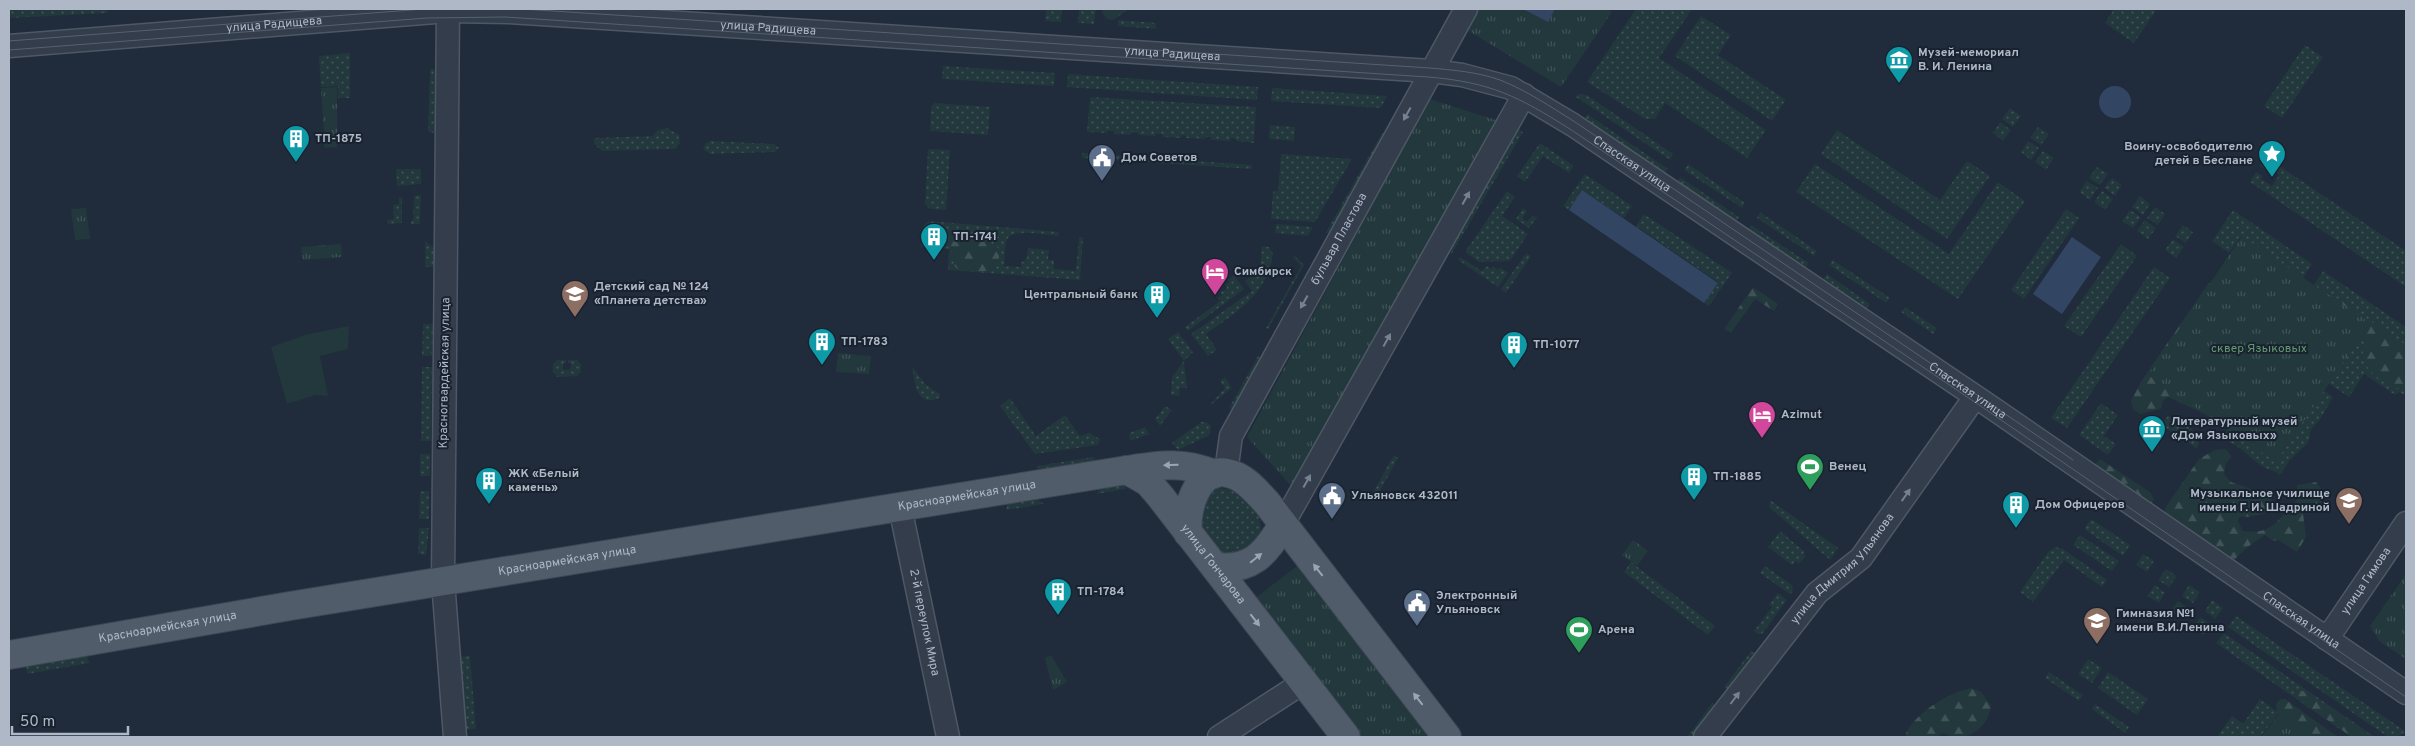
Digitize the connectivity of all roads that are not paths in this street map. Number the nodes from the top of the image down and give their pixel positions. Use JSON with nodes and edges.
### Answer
{"nodes":[{"id":1,"x":1466,"y":9,"type":"edge"},
{"id":2,"x":448,"y":10,"type":"edge"},
{"id":3,"x":9,"y":46,"type":"edge"},
{"id":4,"x":1431,"y":71,"type":"junction"},
{"id":5,"x":1524,"y":95,"type":"junction"},
{"id":6,"x":1975,"y":397,"type":"junction"},
{"id":7,"x":1127,"y":470,"type":"junction"},
{"id":8,"x":1220,"y":473,"type":"junction"},
{"id":9,"x":900,"y":507,"type":"junction"},
{"id":10,"x":2406,"y":523,"type":"edge"},
{"id":11,"x":1283,"y":524,"type":"junction"},
{"id":12,"x":1188,"y":533,"type":"junction"},
{"id":13,"x":1215,"y":567,"type":"junction"},
{"id":14,"x":443,"y":582,"type":"junction"},
{"id":15,"x":2327,"y":639,"type":"junction"},
{"id":16,"x":9,"y":655,"type":"edge"},
{"id":17,"x":1304,"y":682,"type":"junction"},
{"id":18,"x":2406,"y":693,"type":"edge"},
{"id":19,"x":455,"y":737,"type":"edge"},
{"id":20,"x":948,"y":737,"type":"edge"},
{"id":21,"x":1219,"y":737,"type":"edge"},
{"id":22,"x":1346,"y":737,"type":"edge"},
{"id":23,"x":1447,"y":737,"type":"edge"},
{"id":24,"x":1705,"y":737,"type":"edge"}],
"edges":[{"from":1,"to":4,"type":"street","name":"бульвар Пластова"},
{"from":2,"to":3,"type":"street","name":"улица Радищева"},
{"from":2,"to":4,"type":"street","name":"улица Радищева"},
{"from":2,"to":14,"type":"street","name":"Красногвардейская улица"},
{"from":4,"to":5,"type":"street","name":"улица Радищева"},
{"from":4,"to":8,"type":"street","name":"бульвар Пластова","one_way":true},
{"from":5,"to":6,"type":"street","name":"Спасская улица"},
{"from":11,"to":5,"type":"street","one_way":true},
{"from":6,"to":15,"type":"street","name":"Спасская улица"},
{"from":24,"to":6,"type":"street","name":"улица Дмитрия Ульянова","one_way":true},
{"from":8,"to":7,"type":"main road","one_way":true},
{"from":7,"to":9,"type":"main road","name":"Красноармейская улица"},
{"from":7,"to":12,"type":"main road","name":"улица Гончарова"},
{"from":8,"to":11,"type":"main road"},
{"from":8,"to":12,"type":"main road"},
{"from":9,"to":14,"type":"main road","name":"Красноармейская улица"},
{"from":9,"to":20,"type":"street","name":"2-й переулок Мира"},
{"from":10,"to":15,"type":"street","name":"улица Гимова"},
{"from":13,"to":11,"type":"main road","one_way":true},
{"from":23,"to":11,"type":"main road","one_way":true},
{"from":12,"to":13,"type":"main road","name":"улица Гончарова"},
{"from":13,"to":17,"type":"main road","name":"улица Гончарова","one_way":true},
{"from":14,"to":16,"type":"main road","name":"Красноармейская улица"},
{"from":14,"to":19,"type":"street","name":"Красногвардейская улица"},
{"from":15,"to":18,"type":"street","name":"Спасская улица"},
{"from":17,"to":21,"type":"street"},
{"from":17,"to":22,"type":"main road","name":"улица Гончарова"}]}
